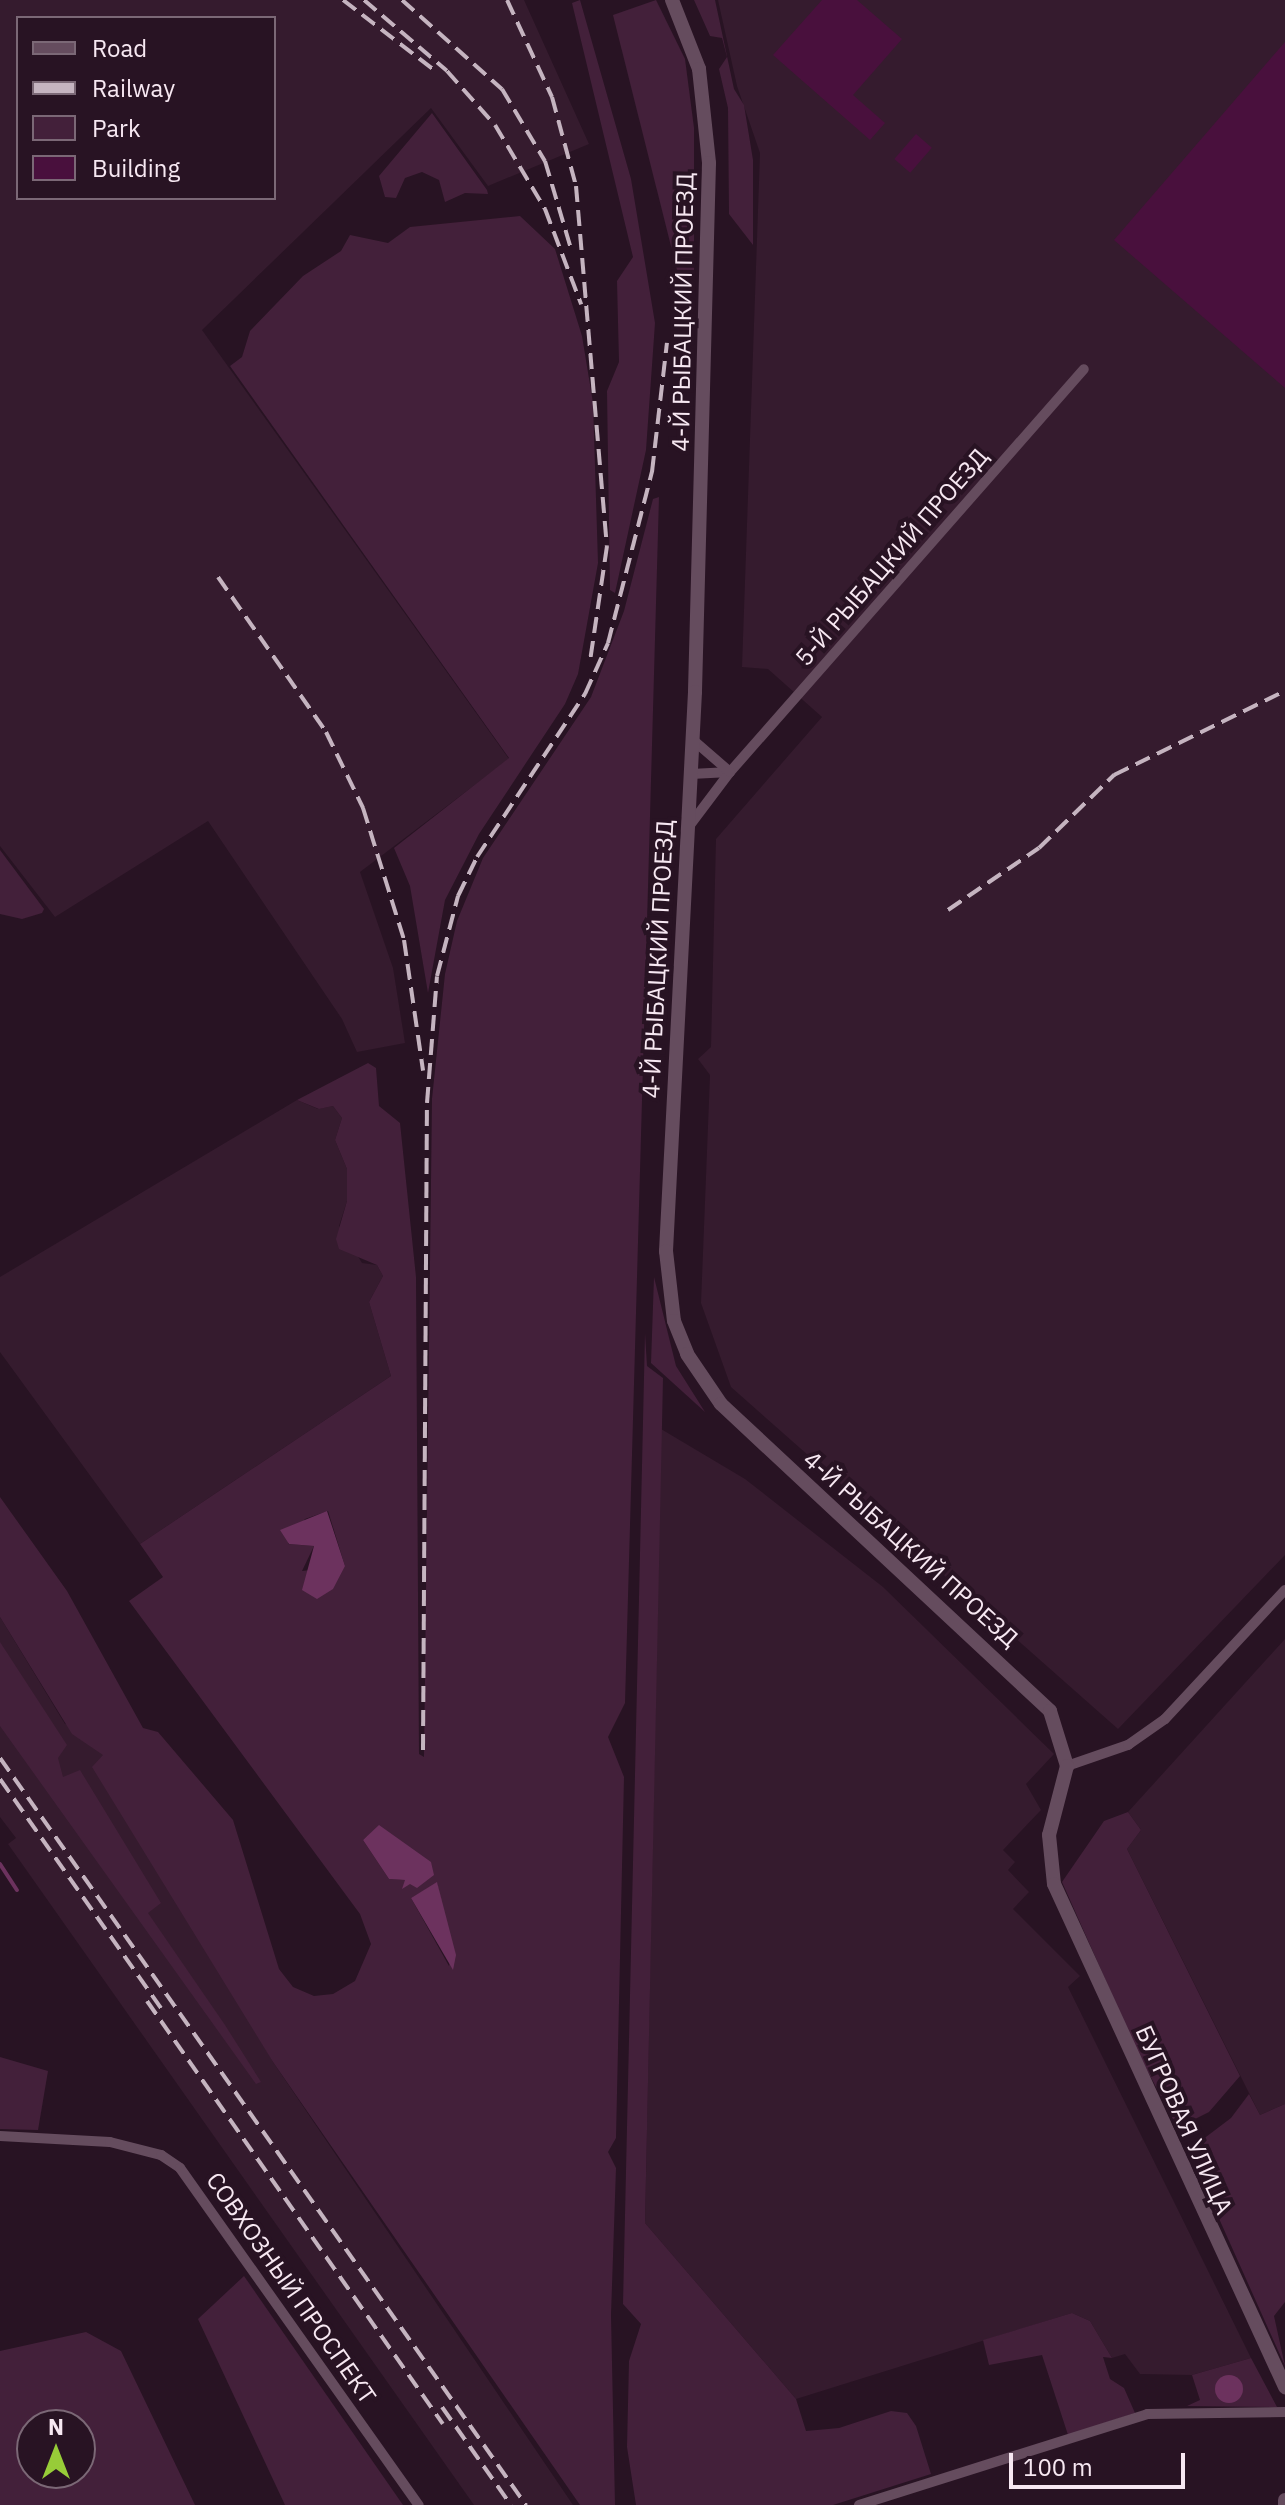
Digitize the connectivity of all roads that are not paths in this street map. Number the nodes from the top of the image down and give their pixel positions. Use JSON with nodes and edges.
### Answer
{"nodes":[{"id":1,"x":672,"y":0,"type":"edge"},
{"id":2,"x":1084,"y":369,"type":"dead end"},
{"id":3,"x":692,"y":739,"type":"junction"},
{"id":4,"x":730,"y":772,"type":"junction"},
{"id":5,"x":691,"y":774,"type":"junction"},
{"id":6,"x":686,"y":830,"type":"junction"},
{"id":7,"x":1285,"y":1590,"type":"edge"},
{"id":8,"x":1067,"y":1766,"type":"junction"},
{"id":9,"x":0,"y":2136,"type":"edge"},
{"id":10,"x":1285,"y":2387,"type":"edge"},
{"id":11,"x":1285,"y":2412,"type":"edge"},
{"id":12,"x":419,"y":2505,"type":"edge"},
{"id":13,"x":859,"y":2505,"type":"edge"}],
"edges":[{"from":1,"to":3,"type":"street","name":"4-Й РЫБАЦКИЙ ПРОЕЗД"},
{"from":2,"to":4,"type":"street","name":"5-Й РЫБАЦКИЙ ПРОЕЗД"},
{"from":3,"to":4,"type":"street"},
{"from":3,"to":5,"type":"street","name":"4-Й РЫБАЦКИЙ ПРОЕЗД"},
{"from":4,"to":5,"type":"street"},
{"from":4,"to":6,"type":"street","name":"5-Й РЫБАЦКИЙ ПРОЕЗД"},
{"from":5,"to":6,"type":"street","name":"4-Й РЫБАЦКИЙ ПРОЕЗД"},
{"from":6,"to":8,"type":"street","name":"4-Й РЫБАЦКИЙ ПРОЕЗД"},
{"from":7,"to":8,"type":"street"},
{"from":8,"to":10,"type":"street","name":"БУГРОВАЯ УЛИЦА"},
{"from":9,"to":12,"type":"street","name":"СОВХОЗНЫЙ ПРОСПЕКТ"},
{"from":11,"to":13,"type":"street"}]}
